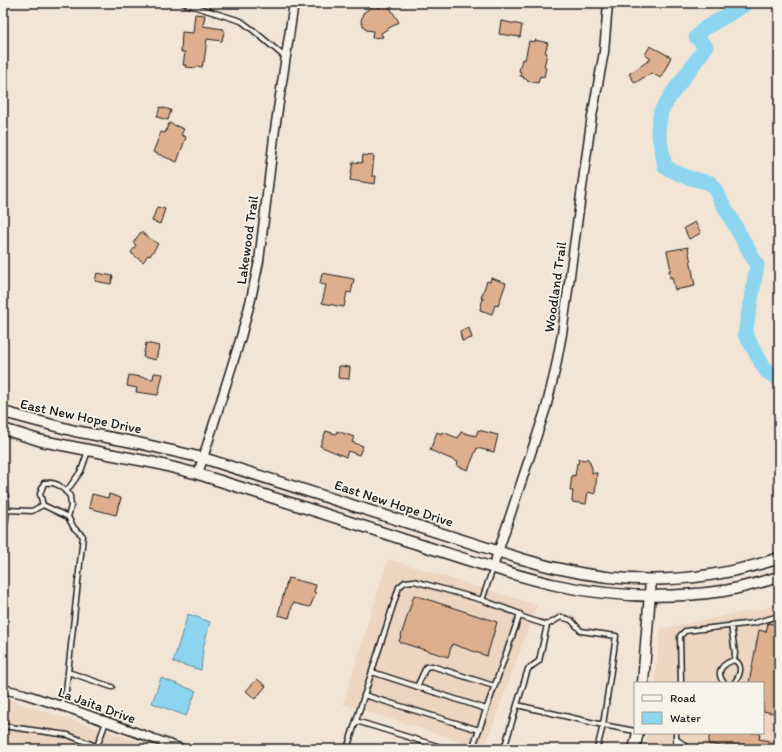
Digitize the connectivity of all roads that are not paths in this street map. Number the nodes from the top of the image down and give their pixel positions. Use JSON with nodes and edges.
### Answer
{"nodes":[{"id":1,"x":183,"y":3,"type":"edge"},
{"id":2,"x":294,"y":3,"type":"edge"},
{"id":3,"x":608,"y":3,"type":"edge"},
{"id":4,"x":286,"y":58,"type":"junction"},
{"id":5,"x":3,"y":412,"type":"edge"},
{"id":6,"x":3,"y":429,"type":"edge"},
{"id":7,"x":88,"y":450,"type":"junction"},
{"id":8,"x":203,"y":458,"type":"junction"},
{"id":9,"x":198,"y":474,"type":"junction"},
{"id":10,"x":3,"y":490,"type":"edge"},
{"id":11,"x":66,"y":492,"type":"junction"},
{"id":12,"x":42,"y":505,"type":"junction"},
{"id":13,"x":6,"y":510,"type":"junction"},
{"id":14,"x":68,"y":517,"type":"junction"},
{"id":15,"x":3,"y":540,"type":"edge"},
{"id":16,"x":498,"y":551,"type":"junction"},
{"id":17,"x":779,"y":558,"type":"edge"},
{"id":18,"x":493,"y":568,"type":"junction"},
{"id":19,"x":779,"y":577,"type":"edge"},
{"id":20,"x":651,"y":580,"type":"junction"},
{"id":21,"x":650,"y":597,"type":"junction"},
{"id":22,"x":482,"y":600,"type":"junction"},
{"id":23,"x":519,"y":616,"type":"junction"},
{"id":24,"x":779,"y":616,"type":"edge"},
{"id":25,"x":547,"y":625,"type":"junction"},
{"id":26,"x":731,"y":625,"type":"junction"},
{"id":27,"x":734,"y":660,"type":"junction"},
{"id":28,"x":68,"y":672,"type":"junction"},
{"id":29,"x":372,"y":672,"type":"junction"},
{"id":30,"x":644,"y":682,"type":"edge"},
{"id":31,"x":681,"y":682,"type":"edge"},
{"id":32,"x":723,"y":682,"type":"edge"},
{"id":33,"x":735,"y":682,"type":"edge"},
{"id":34,"x":494,"y":686,"type":"junction"},
{"id":35,"x":112,"y":687,"type":"dead end"},
{"id":36,"x":417,"y":687,"type":"junction"},
{"id":37,"x":3,"y":689,"type":"edge"},
{"id":38,"x":364,"y":695,"type":"junction"},
{"id":39,"x":518,"y":705,"type":"junction"},
{"id":40,"x":61,"y":706,"type":"junction"},
{"id":41,"x":486,"y":709,"type":"junction"},
{"id":42,"x":356,"y":721,"type":"junction"},
{"id":43,"x":106,"y":722,"type":"junction"},
{"id":44,"x":603,"y":725,"type":"junction"},
{"id":45,"x":3,"y":726,"type":"edge"},
{"id":46,"x":479,"y":730,"type":"junction"},
{"id":47,"x":634,"y":731,"type":"edge"},
{"id":48,"x":638,"y":734,"type":"edge"},
{"id":49,"x":676,"y":734,"type":"edge"},
{"id":50,"x":676,"y":738,"type":"junction"},
{"id":51,"x":164,"y":746,"type":"edge"},
{"id":52,"x":96,"y":748,"type":"edge"},
{"id":53,"x":182,"y":749,"type":"edge"},
{"id":54,"x":347,"y":749,"type":"edge"},
{"id":55,"x":447,"y":749,"type":"edge"},
{"id":56,"x":472,"y":749,"type":"edge"},
{"id":57,"x":504,"y":749,"type":"edge"},
{"id":58,"x":597,"y":749,"type":"edge"},
{"id":59,"x":634,"y":749,"type":"edge"},
{"id":60,"x":676,"y":749,"type":"edge"},
{"id":61,"x":690,"y":749,"type":"edge"}],
"edges":[{"from":1,"to":4,"type":"lane"},
{"from":2,"to":4,"type":"street","name":"Lakewood Trail"},
{"from":3,"to":16,"type":"street","name":"Woodland Trail"},
{"from":4,"to":8,"type":"street","name":"Lakewood Trail"},
{"from":5,"to":8,"type":"street","name":"East New Hope Drive"},
{"from":6,"to":7,"type":"street"},
{"from":7,"to":9,"type":"street"},
{"from":7,"to":11,"type":"lane"},
{"from":8,"to":9,"type":"street","name":"Lakewood Trail"},
{"from":8,"to":16,"type":"street","name":"East New Hope Drive"},
{"from":9,"to":18,"type":"street"},
{"from":10,"to":13,"type":"lane"},
{"from":11,"to":12,"type":"lane"},
{"from":11,"to":14,"type":"lane"},
{"from":12,"to":13,"type":"lane"},
{"from":12,"to":14,"type":"lane"},
{"from":13,"to":15,"type":"lane"},
{"from":14,"to":28,"type":"lane"},
{"from":16,"to":18,"type":"street","name":"Woodland Trail"},
{"from":16,"to":20,"type":"street","name":"East New Hope Drive"},
{"from":17,"to":20,"type":"street","name":"East New Hope Drive"},
{"from":18,"to":21,"type":"street"},
{"from":18,"to":22,"type":"lane"},
{"from":19,"to":21,"type":"street"},
{"from":20,"to":21,"type":"street"},
{"from":21,"to":30,"type":"street"},
{"from":22,"to":23,"type":"lane"},
{"from":22,"to":29,"type":"lane"},
{"from":23,"to":25,"type":"lane"},
{"from":23,"to":34,"type":"lane"},
{"from":24,"to":26,"type":"lane"},
{"from":25,"to":39,"type":"lane"},
{"from":25,"to":44,"type":"lane"},
{"from":26,"to":27,"type":"lane"},
{"from":26,"to":31,"type":"lane"},
{"from":27,"to":32,"type":"lane"},
{"from":27,"to":33,"type":"lane"},
{"from":28,"to":35,"type":"lane"},
{"from":28,"to":40,"type":"lane"},
{"from":29,"to":36,"type":"lane"},
{"from":29,"to":38,"type":"lane"},
{"from":34,"to":36,"type":"lane"},
{"from":34,"to":41,"type":"lane"},
{"from":36,"to":41,"type":"lane"},
{"from":37,"to":40,"type":"street","name":"La Jaita Drive"},
{"from":38,"to":42,"type":"lane"},
{"from":38,"to":46,"type":"lane"},
{"from":39,"to":44,"type":"lane"},
{"from":39,"to":57,"type":"lane"},
{"from":40,"to":43,"type":"street","name":"La Jaita Drive"},
{"from":41,"to":46,"type":"lane"},
{"from":42,"to":54,"type":"lane"},
{"from":42,"to":55,"type":"lane"},
{"from":43,"to":51,"type":"street","name":"La Jaita Drive"},
{"from":43,"to":52,"type":"lane"},
{"from":44,"to":47,"type":"lane"},
{"from":44,"to":58,"type":"lane"},
{"from":45,"to":52,"type":"lane"},
{"from":46,"to":56,"type":"lane"},
{"from":48,"to":59,"type":"street"},
{"from":49,"to":50,"type":"lane"},
{"from":50,"to":60,"type":"lane"},
{"from":50,"to":61,"type":"lane"},
{"from":51,"to":53,"type":"street","name":"La Jaita Drive"}]}
